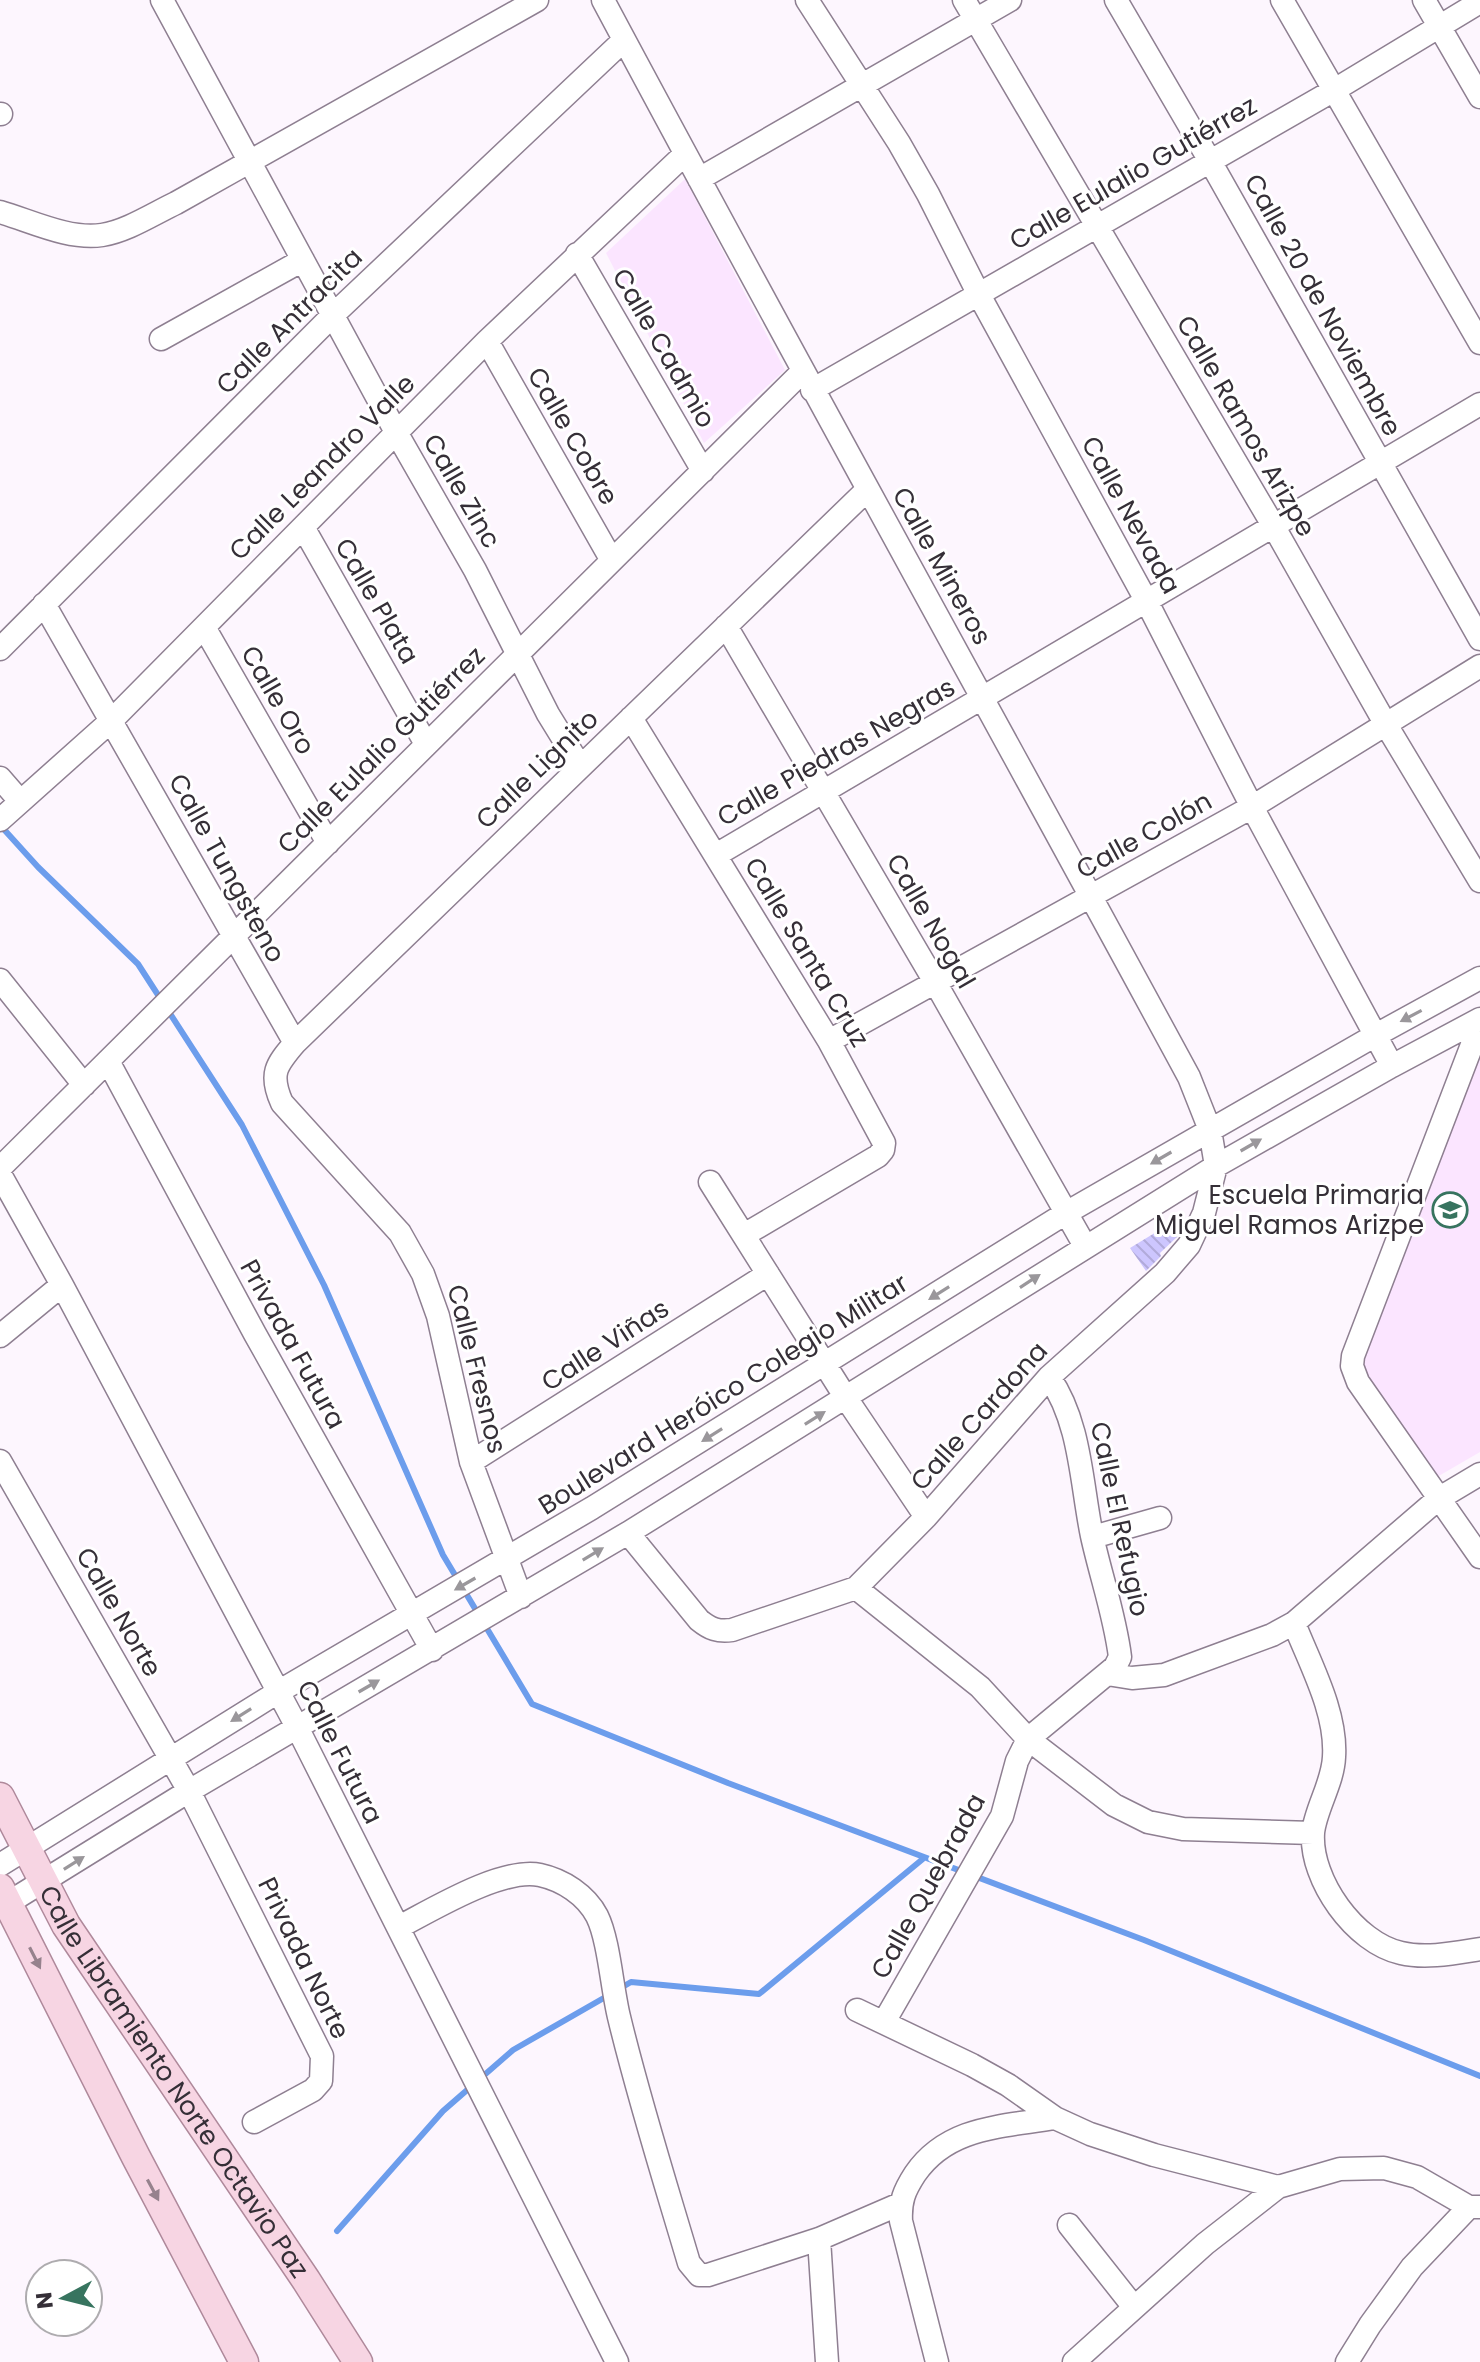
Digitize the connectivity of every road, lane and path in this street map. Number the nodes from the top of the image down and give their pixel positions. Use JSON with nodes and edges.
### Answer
{"nodes":[{"id":1,"x":162,"y":0,"type":"edge"},
{"id":2,"x":537,"y":0,"type":"edge"},
{"id":3,"x":603,"y":0,"type":"edge"},
{"id":4,"x":807,"y":0,"type":"edge"},
{"id":5,"x":964,"y":0,"type":"edge"},
{"id":6,"x":1010,"y":0,"type":"edge"},
{"id":7,"x":1116,"y":0,"type":"edge"},
{"id":8,"x":1282,"y":0,"type":"edge"},
{"id":9,"x":1424,"y":0,"type":"edge"},
{"id":10,"x":1480,"y":2,"type":"edge"},
{"id":11,"x":975,"y":20,"type":"junction"},
{"id":12,"x":1440,"y":26,"type":"junction"},
{"id":13,"x":624,"y":40,"type":"junction"},
{"id":14,"x":860,"y":85,"type":"junction"},
{"id":15,"x":1336,"y":89,"type":"junction"},
{"id":16,"x":1480,"y":97,"type":"edge"},
{"id":17,"x":685,"y":154,"type":"junction"},
{"id":18,"x":250,"y":160,"type":"junction"},
{"id":19,"x":1210,"y":161,"type":"junction"},
{"id":20,"x":699,"y":179,"type":"junction"},
{"id":21,"x":0,"y":212,"type":"edge"},
{"id":22,"x":1095,"y":225,"type":"junction"},
{"id":23,"x":577,"y":254,"type":"junction"},
{"id":24,"x":303,"y":260,"type":"junction"},
{"id":25,"x":978,"y":293,"type":"junction"},
{"id":26,"x":333,"y":315,"type":"junction"},
{"id":27,"x":161,"y":339,"type":"dead end"},
{"id":28,"x":487,"y":341,"type":"junction"},
{"id":29,"x":1480,"y":343,"type":"edge"},
{"id":30,"x":807,"y":381,"type":"junction"},
{"id":31,"x":1480,"y":404,"type":"edge"},
{"id":32,"x":396,"y":432,"type":"junction"},
{"id":33,"x":1380,"y":464,"type":"junction"},
{"id":34,"x":703,"y":471,"type":"junction"},
{"id":35,"x":867,"y":490,"type":"junction"},
{"id":36,"x":303,"y":527,"type":"junction"},
{"id":37,"x":1274,"y":527,"type":"junction"},
{"id":38,"x":611,"y":559,"type":"junction"},
{"id":39,"x":1147,"y":602,"type":"junction"},
{"id":40,"x":44,"y":604,"type":"junction"},
{"id":41,"x":726,"y":626,"type":"junction"},
{"id":42,"x":204,"y":627,"type":"junction"},
{"id":43,"x":1480,"y":639,"type":"edge"},
{"id":44,"x":0,"y":649,"type":"edge"},
{"id":45,"x":517,"y":654,"type":"junction"},
{"id":46,"x":1480,"y":666,"type":"edge"},
{"id":47,"x":984,"y":698,"type":"junction"},
{"id":48,"x":631,"y":718,"type":"junction"},
{"id":49,"x":112,"y":720,"type":"junction"},
{"id":50,"x":1385,"y":723,"type":"junction"},
{"id":51,"x":426,"y":744,"type":"junction"},
{"id":52,"x":580,"y":766,"type":"junction"},
{"id":53,"x":0,"y":778,"type":"edge"},
{"id":54,"x":823,"y":791,"type":"junction"},
{"id":55,"x":20,"y":801,"type":"junction"},
{"id":56,"x":1252,"y":807,"type":"junction"},
{"id":57,"x":0,"y":820,"type":"edge"},
{"id":58,"x":328,"y":843,"type":"junction"},
{"id":59,"x":716,"y":855,"type":"junction"},
{"id":60,"x":1480,"y":881,"type":"edge"},
{"id":61,"x":1092,"y":897,"type":"junction"},
{"id":62,"x":233,"y":937,"type":"junction"},
{"id":63,"x":1480,"y":978,"type":"edge"},
{"id":64,"x":0,"y":980,"type":"edge"},
{"id":65,"x":935,"y":982,"type":"junction"},
{"id":66,"x":1480,"y":1022,"type":"edge"},
{"id":67,"x":1376,"y":1035,"type":"junction"},
{"id":68,"x":829,"y":1041,"type":"junction"},
{"id":69,"x":295,"y":1043,"type":"junction"},
{"id":70,"x":109,"y":1063,"type":"junction"},
{"id":71,"x":1392,"y":1066,"type":"junction"},
{"id":72,"x":84,"y":1085,"type":"junction"},
{"id":73,"x":282,"y":1103,"type":"joint"},
{"id":74,"x":1210,"y":1130,"type":"junction"},
{"id":75,"x":1216,"y":1166,"type":"junction"},
{"id":76,"x":0,"y":1168,"type":"edge"},
{"id":77,"x":0,"y":1174,"type":"edge"},
{"id":78,"x":710,"y":1182,"type":"dead end"},
{"id":79,"x":1066,"y":1213,"type":"junction"},
{"id":80,"x":744,"y":1235,"type":"junction"},
{"id":81,"x":1085,"y":1246,"type":"junction"},
{"id":82,"x":768,"y":1274,"type":"junction"},
{"id":83,"x":62,"y":1285,"type":"junction"},
{"id":84,"x":0,"y":1336,"type":"edge"},
{"id":85,"x":826,"y":1365,"type":"junction"},
{"id":86,"x":1049,"y":1377,"type":"junction"},
{"id":87,"x":846,"y":1398,"type":"junction"},
{"id":88,"x":0,"y":1461,"type":"edge"},
{"id":89,"x":471,"y":1462,"type":"junction"},
{"id":90,"x":1480,"y":1474,"type":"edge"},
{"id":91,"x":1438,"y":1499,"type":"junction"},
{"id":92,"x":926,"y":1517,"type":"junction"},
{"id":93,"x":1160,"y":1518,"type":"dead end"},
{"id":94,"x":628,"y":1533,"type":"junction"},
{"id":95,"x":1093,"y":1537,"type":"junction"},
{"id":96,"x":1480,"y":1557,"type":"edge"},
{"id":97,"x":506,"y":1560,"type":"junction"},
{"id":98,"x":856,"y":1588,"type":"junction"},
{"id":99,"x":521,"y":1597,"type":"junction"},
{"id":100,"x":412,"y":1614,"type":"junction"},
{"id":101,"x":1294,"y":1623,"type":"junction"},
{"id":102,"x":432,"y":1650,"type":"junction"},
{"id":103,"x":1107,"y":1674,"type":"junction"},
{"id":104,"x":278,"y":1692,"type":"junction"},
{"id":105,"x":297,"y":1727,"type":"junction"},
{"id":106,"x":1028,"y":1739,"type":"junction"},
{"id":107,"x":171,"y":1758,"type":"junction"},
{"id":108,"x":189,"y":1791,"type":"junction"},
{"id":109,"x":0,"y":1797,"type":"edge"},
{"id":110,"x":1313,"y":1833,"type":"junction"},
{"id":111,"x":25,"y":1850,"type":"junction"},
{"id":112,"x":0,"y":1865,"type":"edge"},
{"id":113,"x":42,"y":1883,"type":"junction"},
{"id":114,"x":4,"y":1896,"type":"edge"},
{"id":115,"x":399,"y":1927,"type":"junction"},
{"id":116,"x":1480,"y":1949,"type":"edge"},
{"id":117,"x":857,"y":2010,"type":"dead end"},
{"id":118,"x":884,"y":2022,"type":"junction"},
{"id":119,"x":1055,"y":2118,"type":"junction"},
{"id":120,"x":254,"y":2122,"type":"dead end"},
{"id":121,"x":1278,"y":2187,"type":"junction"},
{"id":122,"x":900,"y":2204,"type":"junction"},
{"id":123,"x":1475,"y":2207,"type":"edge"},
{"id":124,"x":1069,"y":2225,"type":"dead end"},
{"id":125,"x":819,"y":2239,"type":"junction"},
{"id":126,"x":1133,"y":2306,"type":"junction"},
{"id":127,"x":244,"y":2362,"type":"edge"},
{"id":128,"x":358,"y":2362,"type":"edge"},
{"id":129,"x":617,"y":2362,"type":"edge"},
{"id":130,"x":827,"y":2362,"type":"edge"},
{"id":131,"x":937,"y":2362,"type":"edge"},
{"id":132,"x":1074,"y":2362,"type":"edge"},
{"id":133,"x":1347,"y":2362,"type":"edge"}],
"edges":[{"from":1,"to":18,"type":"street","name":"Calle Zinc"},
{"from":2,"to":18,"type":"street"},
{"from":3,"to":13,"type":"street","name":"Calle Mineros"},
{"from":4,"to":14,"type":"street","name":"Calle Nevada"},
{"from":5,"to":11,"type":"street","name":"Calle Ramos Arizpe"},
{"from":6,"to":11,"type":"street"},
{"from":7,"to":19,"type":"street","name":"Calle 20 de Noviembre"},
{"from":8,"to":15,"type":"street"},
{"from":9,"to":12,"type":"street"},
{"from":10,"to":12,"type":"street","name":"Calle Eulalio Gutiérrez"},
{"from":11,"to":14,"type":"street"},
{"from":11,"to":22,"type":"street","name":"Calle Ramos Arizpe"},
{"from":12,"to":15,"type":"street","name":"Calle Eulalio Gutiérrez"},
{"from":12,"to":16,"type":"street"},
{"from":13,"to":17,"type":"street","name":"Calle Mineros"},
{"from":13,"to":26,"type":"street","name":"Calle Antracita"},
{"from":14,"to":20,"type":"street"},
{"from":14,"to":25,"type":"street","name":"Calle Nevada"},
{"from":15,"to":19,"type":"street","name":"Calle Eulalio Gutiérrez"},
{"from":15,"to":29,"type":"street"},
{"from":17,"to":20,"type":"street","name":"Calle Mineros"},
{"from":17,"to":23,"type":"street","name":"Calle Leandro Valle"},
{"from":18,"to":21,"type":"street"},
{"from":18,"to":24,"type":"street","name":"Calle Zinc"},
{"from":19,"to":22,"type":"street","name":"Calle Eulalio Gutiérrez"},
{"from":19,"to":33,"type":"street","name":"Calle 20 de Noviembre"},
{"from":20,"to":30,"type":"street","name":"Calle Mineros"},
{"from":22,"to":25,"type":"street","name":"Calle Eulalio Gutiérrez"},
{"from":22,"to":37,"type":"street","name":"Calle Ramos Arizpe"},
{"from":23,"to":28,"type":"street","name":"Calle Leandro Valle"},
{"from":23,"to":34,"type":"street","name":"Calle Cadmio"},
{"from":24,"to":26,"type":"street","name":"Calle Zinc"},
{"from":24,"to":27,"type":"street"},
{"from":25,"to":30,"type":"street","name":"Calle Eulalio Gutiérrez"},
{"from":25,"to":39,"type":"street","name":"Calle Nevada"},
{"from":26,"to":32,"type":"street","name":"Calle Zinc"},
{"from":26,"to":40,"type":"street","name":"Calle Antracita"},
{"from":28,"to":32,"type":"street","name":"Calle Leandro Valle"},
{"from":28,"to":38,"type":"street","name":"Calle Cobre"},
{"from":30,"to":34,"type":"street","name":"Calle Eulalio Gutiérrez"},
{"from":30,"to":35,"type":"street","name":"Calle Mineros"},
{"from":31,"to":33,"type":"street","name":"Calle Piedras Negras"},
{"from":32,"to":36,"type":"street","name":"Calle Leandro Valle"},
{"from":32,"to":45,"type":"street","name":"Calle Zinc"},
{"from":33,"to":37,"type":"street","name":"Calle Piedras Negras"},
{"from":33,"to":43,"type":"street","name":"Calle 20 de Noviembre"},
{"from":34,"to":38,"type":"street","name":"Calle Eulalio Gutiérrez"},
{"from":35,"to":41,"type":"street","name":"Calle Lignito"},
{"from":35,"to":47,"type":"street","name":"Calle Mineros"},
{"from":36,"to":42,"type":"street","name":"Calle Leandro Valle"},
{"from":36,"to":51,"type":"street","name":"Calle Plata"},
{"from":37,"to":39,"type":"street","name":"Calle Piedras Negras"},
{"from":37,"to":50,"type":"street","name":"Calle Ramos Arizpe"},
{"from":38,"to":45,"type":"street","name":"Calle Eulalio Gutiérrez"},
{"from":39,"to":47,"type":"street","name":"Calle Piedras Negras"},
{"from":39,"to":56,"type":"street","name":"Calle Nevada"},
{"from":40,"to":44,"type":"street","name":"Calle Antracita"},
{"from":40,"to":49,"type":"street","name":"Calle Tungsteno"},
{"from":41,"to":48,"type":"street","name":"Calle Lignito"},
{"from":41,"to":54,"type":"street","name":"Calle Nogal"},
{"from":42,"to":49,"type":"street","name":"Calle Leandro Valle"},
{"from":42,"to":58,"type":"street","name":"Calle Oro"},
{"from":45,"to":51,"type":"street","name":"Calle Eulalio Gutiérrez"},
{"from":45,"to":52,"type":"street","name":"Calle Zinc"},
{"from":46,"to":50,"type":"street","name":"Calle Colón"},
{"from":47,"to":54,"type":"street","name":"Calle Piedras Negras"},
{"from":47,"to":61,"type":"street","name":"Calle Mineros"},
{"from":48,"to":52,"type":"street","name":"Calle Lignito"},
{"from":48,"to":59,"type":"street","name":"Calle Santa Cruz"},
{"from":49,"to":55,"type":"street","name":"Calle Leandro Valle"},
{"from":49,"to":62,"type":"street","name":"Calle Tungsteno"},
{"from":50,"to":56,"type":"street","name":"Calle Colón"},
{"from":50,"to":60,"type":"street","name":"Calle Ramos Arizpe"},
{"from":51,"to":58,"type":"street","name":"Calle Eulalio Gutiérrez"},
{"from":52,"to":69,"type":"street","name":"Calle Lignito"},
{"from":53,"to":55,"type":"street"},
{"from":54,"to":59,"type":"street","name":"Calle Piedras Negras"},
{"from":54,"to":65,"type":"street","name":"Calle Nogal"},
{"from":55,"to":57,"type":"street","name":"Calle Leandro Valle"},
{"from":56,"to":61,"type":"street","name":"Calle Colón"},
{"from":56,"to":67,"type":"street","name":"Calle Nevada"},
{"from":58,"to":62,"type":"street","name":"Calle Eulalio Gutiérrez"},
{"from":59,"to":68,"type":"street","name":"Calle Santa Cruz"},
{"from":61,"to":65,"type":"street","name":"Calle Colón"},
{"from":61,"to":74,"type":"street","name":"Calle Mineros"},
{"from":62,"to":69,"type":"street","name":"Calle Tungsteno"},
{"from":62,"to":70,"type":"street","name":"Calle Eulalio Gutiérrez"},
{"from":63,"to":67,"type":"street","name":"Boulevard Heróico Colegio Militar","one_way":true},
{"from":64,"to":72,"type":"street"},
{"from":65,"to":68,"type":"street","name":"Calle Colón"},
{"from":65,"to":79,"type":"street","name":"Calle Nogal"},
{"from":66,"to":71,"type":"street"},
{"from":66,"to":91,"type":"street"},
{"from":67,"to":71,"type":"street","name":"Calle Nevada"},
{"from":67,"to":74,"type":"street","name":"Boulevard Heróico Colegio Militar"},
{"from":68,"to":80,"type":"street","name":"Calle Santa Cruz"},
{"from":69,"to":73,"type":"street","name":"Calle Lignito"},
{"from":70,"to":72,"type":"street","name":"Calle Eulalio Gutiérrez"},
{"from":70,"to":100,"type":"street","name":"Privada Futura"},
{"from":75,"to":71,"type":"street","one_way":true},
{"from":72,"to":76,"type":"street","name":"Calle Eulalio Gutiérrez"},
{"from":73,"to":89,"type":"street","name":"Calle Fresnos"},
{"from":74,"to":75,"type":"street","name":"Calle Mineros"},
{"from":74,"to":79,"type":"street","name":"Boulevard Heróico Colegio Militar","one_way":true},
{"from":75,"to":81,"type":"street"},
{"from":75,"to":86,"type":"street","name":"Calle Cardona"},
{"from":77,"to":83,"type":"street","name":"Calle Futura"},
{"from":78,"to":80,"type":"street"},
{"from":79,"to":81,"type":"street","name":"Calle Nogal"},
{"from":79,"to":85,"type":"street","name":"Boulevard Heróico Colegio Militar","one_way":true},
{"from":80,"to":82,"type":"street"},
{"from":87,"to":81,"type":"street","one_way":true},
{"from":82,"to":85,"type":"street"},
{"from":82,"to":89,"type":"street","name":"Calle Viñas"},
{"from":83,"to":84,"type":"street"},
{"from":83,"to":104,"type":"street","name":"Calle Futura"},
{"from":85,"to":87,"type":"street"},
{"from":85,"to":97,"type":"street","name":"Boulevard Heróico Colegio Militar","one_way":true},
{"from":86,"to":92,"type":"street","name":"Calle Cardona"},
{"from":86,"to":95,"type":"street","name":"Calle El Refugio"},
{"from":87,"to":92,"type":"street"},
{"from":94,"to":87,"type":"street","one_way":true},
{"from":88,"to":107,"type":"street","name":"Calle Norte"},
{"from":89,"to":97,"type":"street","name":"Calle Fresnos"},
{"from":90,"to":91,"type":"street"},
{"from":91,"to":96,"type":"street"},
{"from":91,"to":101,"type":"street"},
{"from":92,"to":98,"type":"street","name":"Calle Cardona"},
{"from":93,"to":95,"type":"street"},
{"from":94,"to":98,"type":"street","name":"Calle Cardona"},
{"from":99,"to":94,"type":"street","one_way":true},
{"from":95,"to":103,"type":"street","name":"Calle El Refugio"},
{"from":97,"to":99,"type":"street","name":"Calle Fresnos"},
{"from":97,"to":100,"type":"street","name":"Boulevard Heróico Colegio Militar","one_way":true},
{"from":98,"to":106,"type":"street"},
{"from":99,"to":102,"type":"street"},
{"from":100,"to":102,"type":"street","name":"Privada Futura"},
{"from":100,"to":104,"type":"street","name":"Boulevard Heróico Colegio Militar"},
{"from":101,"to":103,"type":"street"},
{"from":101,"to":110,"type":"street"},
{"from":105,"to":102,"type":"street","one_way":true},
{"from":103,"to":106,"type":"street","name":"Calle Quebrada"},
{"from":104,"to":105,"type":"street","name":"Calle Futura"},
{"from":104,"to":107,"type":"street","name":"Boulevard Heróico Colegio Militar","one_way":true},
{"from":105,"to":108,"type":"street"},
{"from":105,"to":115,"type":"street","name":"Calle Futura"},
{"from":106,"to":110,"type":"street"},
{"from":106,"to":118,"type":"street","name":"Calle Quebrada"},
{"from":107,"to":108,"type":"street","name":"Calle Norte"},
{"from":107,"to":111,"type":"street","name":"Boulevard Heróico Colegio Militar"},
{"from":113,"to":108,"type":"street","one_way":true},
{"from":108,"to":120,"type":"street","name":"Privada Norte"},
{"from":109,"to":111,"type":"main road","name":"Calle Libramiento Norte Octavio Paz"},
{"from":110,"to":116,"type":"street"},
{"from":111,"to":112,"type":"street","name":"Boulevard Heróico Colegio Militar"},
{"from":111,"to":113,"type":"main road","name":"Calle Libramiento Norte Octavio Paz"},
{"from":113,"to":114,"type":"street"},
{"from":113,"to":128,"type":"main road","name":"Calle Libramiento Norte Octavio Paz"},
{"from":114,"to":127,"type":"main road","name":"Calle Libramiento Norte Octavio Paz","one_way":true},
{"from":115,"to":125,"type":"street"},
{"from":115,"to":129,"type":"street","name":"Calle Futura"},
{"from":117,"to":118,"type":"street"},
{"from":118,"to":119,"type":"street"},
{"from":119,"to":121,"type":"street"},
{"from":119,"to":122,"type":"street"},
{"from":121,"to":123,"type":"street"},
{"from":121,"to":126,"type":"street"},
{"from":122,"to":125,"type":"street"},
{"from":122,"to":131,"type":"street"},
{"from":123,"to":133,"type":"street"},
{"from":124,"to":126,"type":"street"},
{"from":125,"to":130,"type":"street"},
{"from":126,"to":132,"type":"street"}]}
